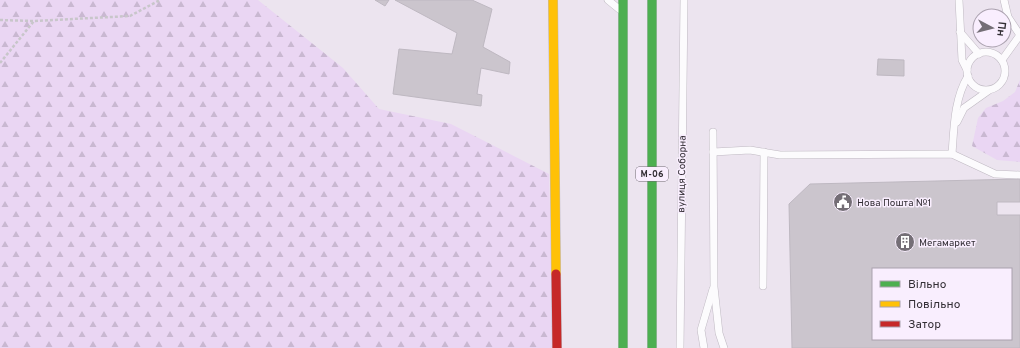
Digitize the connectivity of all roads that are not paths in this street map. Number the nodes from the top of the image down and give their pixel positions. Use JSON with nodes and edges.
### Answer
{"nodes":[{"id":1,"x":553,"y":0,"type":"edge"},
{"id":2,"x":608,"y":0,"type":"edge"},
{"id":3,"x":623,"y":0,"type":"edge"},
{"id":4,"x":652,"y":0,"type":"edge"},
{"id":5,"x":684,"y":0,"type":"edge"},
{"id":6,"x":959,"y":0,"type":"edge"},
{"id":7,"x":1004,"y":0,"type":"edge"},
{"id":8,"x":623,"y":12,"type":"junction"},
{"id":9,"x":960,"y":32,"type":"junction"},
{"id":10,"x":1020,"y":35,"type":"edge"},
{"id":11,"x":980,"y":54,"type":"junction"},
{"id":12,"x":1002,"y":60,"type":"junction"},
{"id":13,"x":968,"y":73,"type":"junction"},
{"id":14,"x":988,"y":90,"type":"junction"},
{"id":15,"x":955,"y":126,"type":"junction"},
{"id":16,"x":713,"y":132,"type":"dead end"},
{"id":17,"x":713,"y":152,"type":"junction"},
{"id":18,"x":764,"y":152,"type":"junction"},
{"id":19,"x":952,"y":154,"type":"junction"},
{"id":20,"x":1020,"y":175,"type":"edge"},
{"id":21,"x":763,"y":286,"type":"dead end"},
{"id":22,"x":714,"y":287,"type":"junction"},
{"id":23,"x":557,"y":348,"type":"edge"},
{"id":24,"x":622,"y":348,"type":"edge"},
{"id":25,"x":652,"y":348,"type":"edge"},
{"id":26,"x":680,"y":348,"type":"edge"},
{"id":27,"x":704,"y":348,"type":"edge"},
{"id":28,"x":724,"y":348,"type":"edge"}],
"edges":[{"from":1,"to":23,"type":"main road"},
{"from":2,"to":8,"type":"lane"},
{"from":3,"to":8,"type":"main road","number":"М-06"},
{"from":4,"to":25,"type":"main road","number":"М-06"},
{"from":5,"to":26,"type":"lane","name":"вулиця Соборна"},
{"from":6,"to":9,"type":"lane"},
{"from":7,"to":10,"type":"lane"},
{"from":8,"to":24,"type":"main road","number":"М-06"},
{"from":9,"to":11,"type":"lane"},
{"from":9,"to":13,"type":"lane"},
{"from":10,"to":12,"type":"lane"},
{"from":11,"to":12,"type":"lane"},
{"from":11,"to":13,"type":"lane"},
{"from":12,"to":14,"type":"lane"},
{"from":13,"to":14,"type":"lane"},
{"from":13,"to":15,"type":"lane"},
{"from":14,"to":15,"type":"lane"},
{"from":15,"to":19,"type":"lane"},
{"from":16,"to":17,"type":"lane"},
{"from":17,"to":18,"type":"lane"},
{"from":17,"to":22,"type":"lane"},
{"from":18,"to":19,"type":"lane"},
{"from":18,"to":21,"type":"lane"},
{"from":19,"to":20,"type":"lane"},
{"from":22,"to":27,"type":"lane"},
{"from":22,"to":28,"type":"lane"}]}
